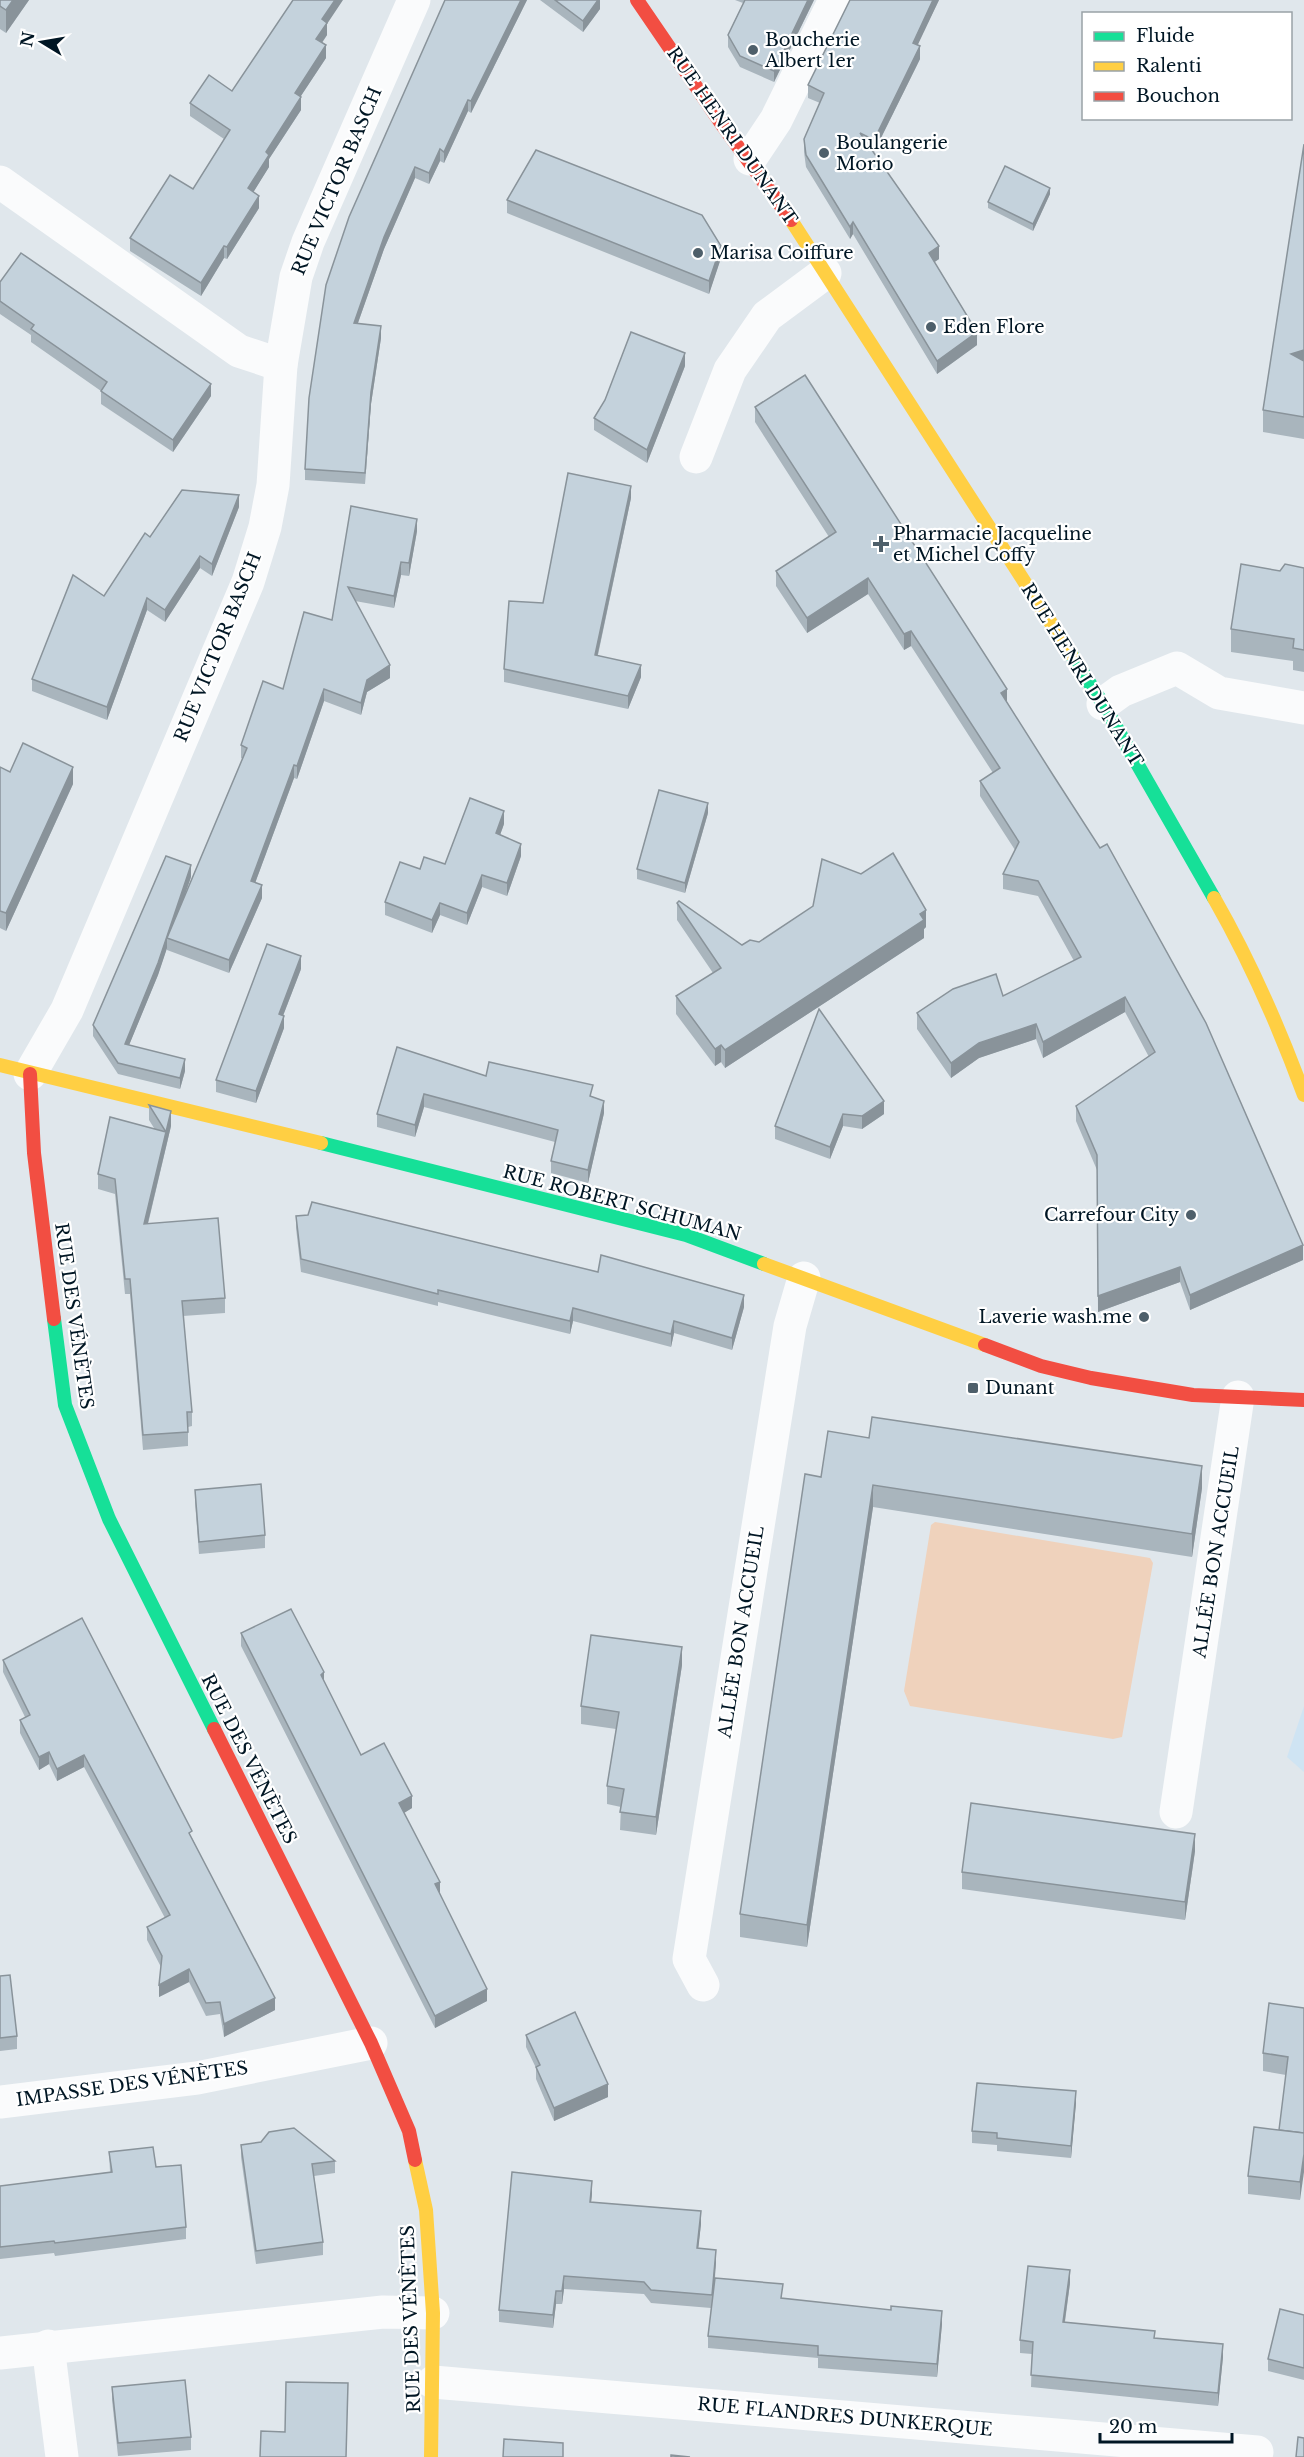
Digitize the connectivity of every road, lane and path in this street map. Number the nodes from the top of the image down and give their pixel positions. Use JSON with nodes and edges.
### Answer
{"nodes":[{"id":1,"x":414,"y":0,"type":"edge"},
{"id":2,"x":637,"y":0,"type":"edge"},
{"id":3,"x":835,"y":0,"type":"edge"},
{"id":4,"x":750,"y":159,"type":"junction"},
{"id":5,"x":0,"y":182,"type":"edge"},
{"id":6,"x":825,"y":273,"type":"junction"},
{"id":7,"x":281,"y":365,"type":"junction"},
{"id":8,"x":696,"y":457,"type":"dead end"},
{"id":9,"x":1103,"y":704,"type":"junction"},
{"id":10,"x":1304,"y":708,"type":"edge"},
{"id":11,"x":1296,"y":1046,"type":"edge"},
{"id":12,"x":15,"y":1069,"type":"edge"},
{"id":13,"x":1304,"y":1095,"type":"edge"},
{"id":14,"x":804,"y":1278,"type":"junction"},
{"id":15,"x":1238,"y":1397,"type":"junction"},
{"id":16,"x":1304,"y":1400,"type":"edge"},
{"id":17,"x":1176,"y":1812,"type":"dead end"},
{"id":18,"x":703,"y":1985,"type":"dead end"},
{"id":19,"x":370,"y":2043,"type":"junction"},
{"id":20,"x":0,"y":2102,"type":"edge"},
{"id":21,"x":433,"y":2313,"type":"junction"},
{"id":22,"x":48,"y":2346,"type":"junction"},
{"id":23,"x":0,"y":2353,"type":"edge"},
{"id":24,"x":433,"y":2382,"type":"junction"},
{"id":25,"x":1257,"y":2452,"type":"dead end"},
{"id":26,"x":62,"y":2457,"type":"edge"},
{"id":27,"x":431,"y":2457,"type":"edge"}],
"edges":[{"from":1,"to":7,"type":"street","name":"RUE VICTOR BASCH"},
{"from":2,"to":4,"type":"street","name":"RUE HENRI DUNANT"},
{"from":3,"to":4,"type":"street"},
{"from":4,"to":6,"type":"street","name":"RUE HENRI DUNANT"},
{"from":5,"to":7,"type":"street"},
{"from":6,"to":8,"type":"street"},
{"from":6,"to":9,"type":"street","name":"RUE HENRI DUNANT"},
{"from":7,"to":12,"type":"street","name":"RUE VICTOR BASCH"},
{"from":9,"to":10,"type":"street"},
{"from":9,"to":11,"type":"street","name":"RUE HENRI DUNANT"},
{"from":11,"to":13,"type":"street","name":"RUE HENRI DUNANT"},
{"from":12,"to":14,"type":"street","name":"RUE ROBERT SCHUMAN"},
{"from":12,"to":19,"type":"street","name":"RUE DES VÉNÈTES"},
{"from":14,"to":15,"type":"street","name":"RUE ROBERT SCHUMAN"},
{"from":14,"to":18,"type":"street","name":"ALLÉE BON ACCUEIL"},
{"from":15,"to":16,"type":"street","name":"RUE ROBERT SCHUMAN"},
{"from":15,"to":17,"type":"street","name":"ALLÉE BON ACCUEIL"},
{"from":19,"to":20,"type":"street","name":"IMPASSE DES VÉNÈTES"},
{"from":19,"to":21,"type":"street","name":"RUE DES VÉNÈTES"},
{"from":21,"to":22,"type":"street"},
{"from":21,"to":24,"type":"street","name":"RUE DES VÉNÈTES"},
{"from":22,"to":23,"type":"street"},
{"from":22,"to":26,"type":"street"},
{"from":24,"to":25,"type":"street","name":"RUE FLANDRES DUNKERQUE"},
{"from":24,"to":27,"type":"street","name":"RUE DES VÉNÈTES"}]}
